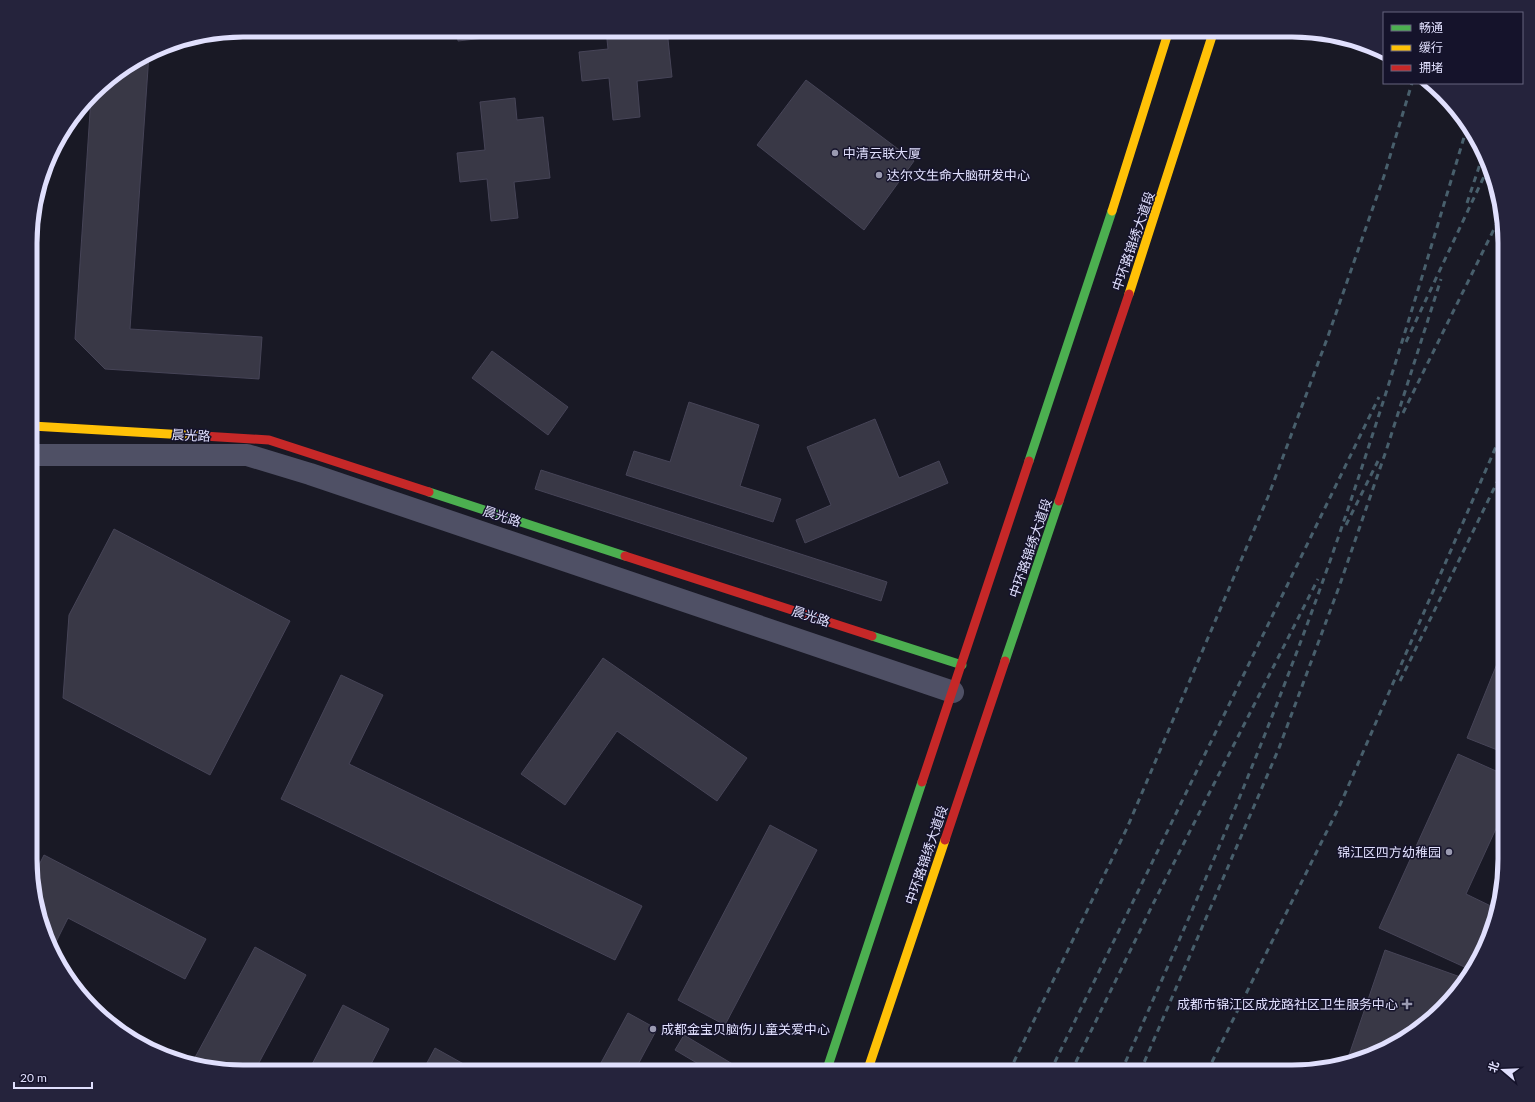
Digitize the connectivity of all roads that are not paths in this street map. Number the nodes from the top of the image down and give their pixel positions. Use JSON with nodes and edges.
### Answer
{"nodes":[{"id":1,"x":1167,"y":37,"type":"edge"},
{"id":2,"x":1212,"y":37,"type":"edge"},
{"id":3,"x":37,"y":426,"type":"edge"},
{"id":4,"x":37,"y":455,"type":"edge"},
{"id":5,"x":962,"y":665,"type":"junction"},
{"id":6,"x":953,"y":692,"type":"junction"},
{"id":7,"x":828,"y":1065,"type":"edge"},
{"id":8,"x":869,"y":1065,"type":"edge"}],
"edges":[{"from":1,"to":5,"type":"main road","name":"中环路锦绣大道段"},
{"from":2,"to":8,"type":"main road","name":"中环路锦绣大道段"},
{"from":3,"to":5,"type":"main road","name":"晨光路"},
{"from":4,"to":6,"type":"street","name":"晨光路"},
{"from":5,"to":6,"type":"main road","name":"中环路锦绣大道段"},
{"from":6,"to":7,"type":"main road","name":"中环路锦绣大道段"}]}
